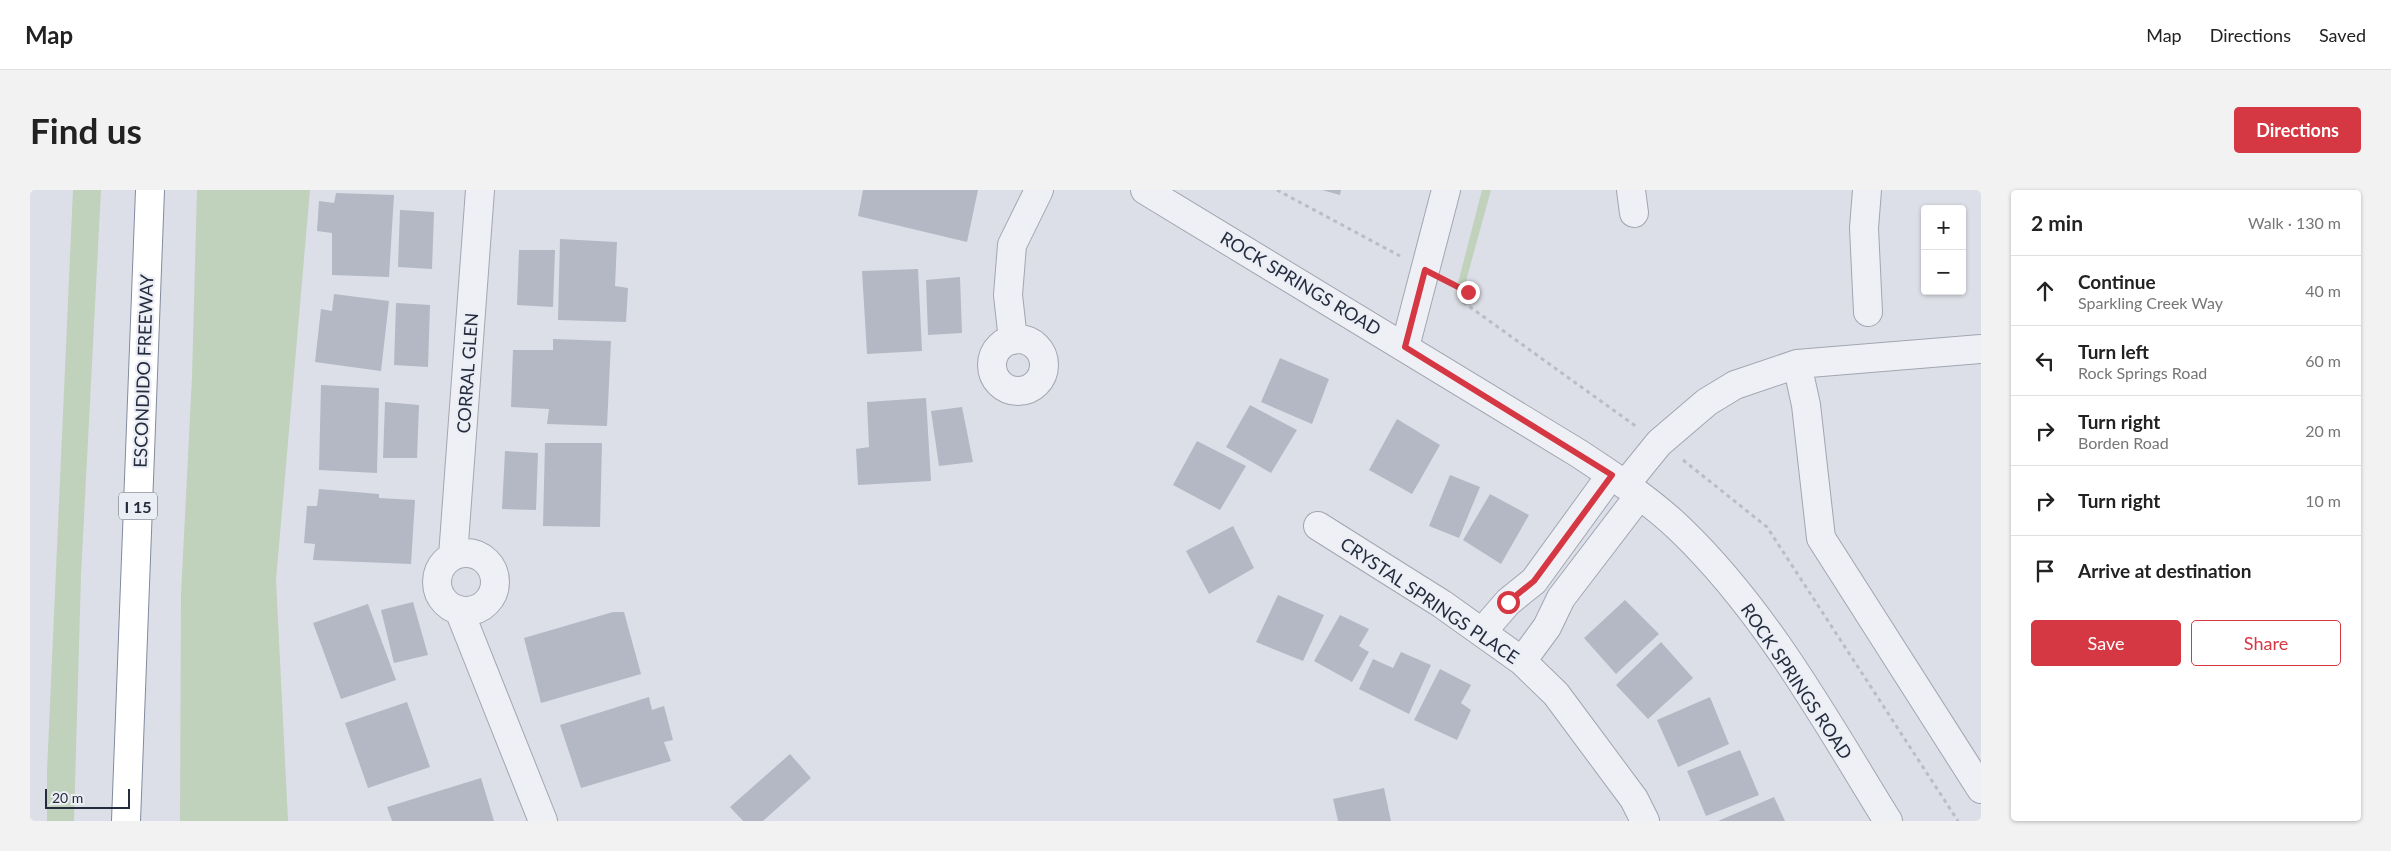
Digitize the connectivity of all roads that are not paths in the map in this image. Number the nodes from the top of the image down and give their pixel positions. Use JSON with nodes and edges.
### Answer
{"nodes":[{"id":1,"x":150,"y":190,"type":"edge"},
{"id":2,"x":480,"y":190,"type":"edge"},
{"id":3,"x":1039,"y":190,"type":"edge"},
{"id":4,"x":1145,"y":190,"type":"edge"},
{"id":5,"x":1446,"y":190,"type":"edge"},
{"id":6,"x":1867,"y":190,"type":"edge"},
{"id":7,"x":1868,"y":312,"type":"dead end"},
{"id":8,"x":1013,"y":340,"type":"dead end"},
{"id":9,"x":1405,"y":347,"type":"junction"},
{"id":10,"x":1981,"y":349,"type":"edge"},
{"id":11,"x":1797,"y":364,"type":"junction"},
{"id":12,"x":1625,"y":486,"type":"junction"},
{"id":13,"x":1318,"y":526,"type":"dead end"},
{"id":14,"x":453,"y":556,"type":"junction"},
{"id":15,"x":1523,"y":590,"type":"junction"},
{"id":16,"x":459,"y":610,"type":"junction"},
{"id":17,"x":1554,"y":613,"type":"junction"},
{"id":18,"x":1482,"y":632,"type":"junction"},
{"id":19,"x":1522,"y":661,"type":"junction"},
{"id":20,"x":1981,"y":789,"type":"edge"},
{"id":21,"x":126,"y":821,"type":"edge"},
{"id":22,"x":543,"y":821,"type":"edge"},
{"id":23,"x":1645,"y":821,"type":"edge"},
{"id":24,"x":1888,"y":821,"type":"edge"}],
"edges":[{"from":1,"to":21,"type":"highway","name":"ESCONDIDO FREEWAY","number":"I 15"},
{"from":2,"to":14,"type":"street","name":"CORRAL GLEN"},
{"from":3,"to":8,"type":"street"},
{"from":4,"to":9,"type":"street","name":"ROCK SPRINGS ROAD"},
{"from":5,"to":9,"type":"street"},
{"from":6,"to":7,"type":"street"},
{"from":9,"to":12,"type":"street","name":"ROCK SPRINGS ROAD"},
{"from":10,"to":11,"type":"street"},
{"from":11,"to":12,"type":"street"},
{"from":11,"to":20,"type":"street"},
{"from":12,"to":15,"type":"street"},
{"from":12,"to":17,"type":"street"},
{"from":12,"to":24,"type":"street","name":"ROCK SPRINGS ROAD"},
{"from":13,"to":18,"type":"street","name":"CRYSTAL SPRINGS PLACE"},
{"from":14,"to":16,"type":"street"},
{"from":14,"to":16,"type":"street"},
{"from":15,"to":17,"type":"street"},
{"from":15,"to":18,"type":"street"},
{"from":16,"to":22,"type":"street"},
{"from":17,"to":19,"type":"street"},
{"from":18,"to":19,"type":"street","name":"CRYSTAL SPRINGS PLACE"},
{"from":19,"to":23,"type":"street","name":"CRYSTAL SPRINGS PLACE"}]}
